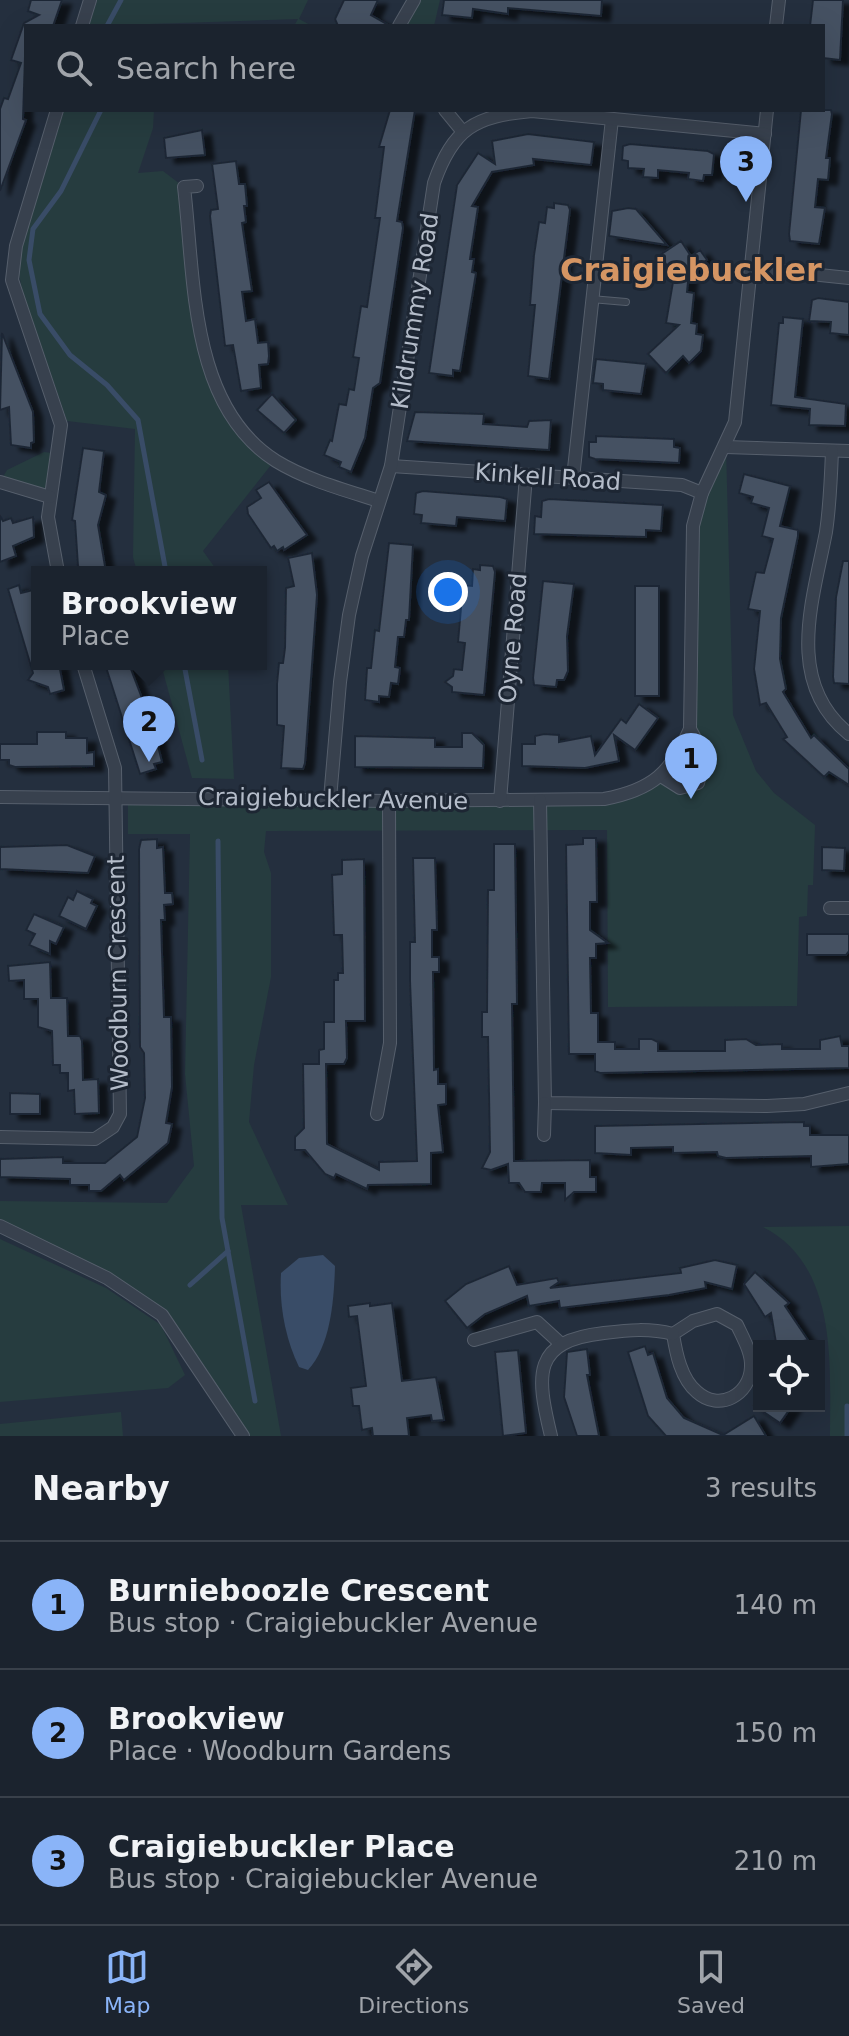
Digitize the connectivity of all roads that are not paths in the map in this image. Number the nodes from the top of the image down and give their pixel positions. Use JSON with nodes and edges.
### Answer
{"nodes":[{"id":1,"x":90,"y":0,"type":"edge"},
{"id":2,"x":414,"y":0,"type":"edge"},
{"id":3,"x":779,"y":0,"type":"edge"},
{"id":4,"x":83,"y":24,"type":"edge"},
{"id":5,"x":400,"y":24,"type":"edge"},
{"id":6,"x":776,"y":24,"type":"edge"},
{"id":7,"x":56,"y":112,"type":"edge"},
{"id":8,"x":447,"y":112,"type":"edge"},
{"id":9,"x":521,"y":112,"type":"edge"},
{"id":10,"x":542,"y":112,"type":"edge"},
{"id":11,"x":767,"y":112,"type":"edge"},
{"id":12,"x":612,"y":119,"type":"junction"},
{"id":13,"x":463,"y":132,"type":"junction"},
{"id":14,"x":765,"y":134,"type":"junction"},
{"id":15,"x":197,"y":186,"type":"dead end"},
{"id":16,"x":752,"y":268,"type":"junction"},
{"id":17,"x":849,"y":278,"type":"edge"},
{"id":18,"x":591,"y":299,"type":"junction"},
{"id":19,"x":626,"y":302,"type":"dead end"},
{"id":20,"x":726,"y":447,"type":"junction"},
{"id":21,"x":832,"y":451,"type":"junction"},
{"id":22,"x":849,"y":451,"type":"edge"},
{"id":23,"x":391,"y":466,"type":"junction"},
{"id":24,"x":526,"y":476,"type":"junction"},
{"id":25,"x":573,"y":478,"type":"junction"},
{"id":26,"x":0,"y":482,"type":"edge"},
{"id":27,"x":702,"y":493,"type":"junction"},
{"id":28,"x":50,"y":497,"type":"junction"},
{"id":29,"x":379,"y":501,"type":"junction"},
{"id":30,"x":56,"y":566,"type":"edge"},
{"id":31,"x":85,"y":670,"type":"edge"},
{"id":32,"x":690,"y":729,"type":"junction"},
{"id":33,"x":849,"y":734,"type":"edge"},
{"id":34,"x":661,"y":776,"type":"junction"},
{"id":35,"x":0,"y":797,"type":"edge"},
{"id":36,"x":116,"y":797,"type":"junction"},
{"id":37,"x":330,"y":799,"type":"junction"},
{"id":38,"x":540,"y":800,"type":"junction"},
{"id":39,"x":389,"y":801,"type":"junction"},
{"id":40,"x":500,"y":801,"type":"junction"},
{"id":41,"x":830,"y":908,"type":"dead end"},
{"id":42,"x":849,"y":908,"type":"edge"},
{"id":43,"x":849,"y":1093,"type":"edge"},
{"id":44,"x":545,"y":1103,"type":"junction"},
{"id":45,"x":377,"y":1114,"type":"dead end"},
{"id":46,"x":544,"y":1135,"type":"dead end"},
{"id":47,"x":0,"y":1137,"type":"edge"},
{"id":48,"x":0,"y":1226,"type":"edge"},
{"id":49,"x":673,"y":1334,"type":"junction"},
{"id":50,"x":474,"y":1340,"type":"dead end"},
{"id":51,"x":555,"y":1348,"type":"junction"},
{"id":52,"x":243,"y":1436,"type":"edge"},
{"id":53,"x":551,"y":1436,"type":"edge"}],
"edges":[{"from":1,"to":4,"type":"street"},
{"from":2,"to":5,"type":"street"},
{"from":3,"to":6,"type":"street"},
{"from":7,"to":28,"type":"street"},
{"from":8,"to":13,"type":"street"},
{"from":9,"to":13,"type":"street","name":"Kildrummy Road"},
{"from":10,"to":12,"type":"street","name":"Kildrummy Road"},
{"from":11,"to":14,"type":"street","name":"Craigiebuckler Avenue"},
{"from":12,"to":14,"type":"street","name":"Kildrummy Road"},
{"from":12,"to":18,"type":"street"},
{"from":13,"to":23,"type":"street","name":"Kildrummy Road"},
{"from":14,"to":16,"type":"street","name":"Craigiebuckler Avenue"},
{"from":15,"to":29,"type":"street"},
{"from":16,"to":17,"type":"street"},
{"from":16,"to":20,"type":"street","name":"Craigiebuckler Avenue"},
{"from":18,"to":19,"type":"lane"},
{"from":18,"to":25,"type":"street"},
{"from":20,"to":21,"type":"street"},
{"from":20,"to":27,"type":"street","name":"Craigiebuckler Avenue"},
{"from":21,"to":22,"type":"street"},
{"from":21,"to":33,"type":"street"},
{"from":23,"to":24,"type":"street","name":"Kinkell Road"},
{"from":23,"to":29,"type":"street","name":"Kildrummy Road"},
{"from":24,"to":25,"type":"street","name":"Kinkell Road"},
{"from":24,"to":40,"type":"street","name":"Oyne Road"},
{"from":25,"to":27,"type":"street","name":"Kinkell Road"},
{"from":26,"to":28,"type":"street"},
{"from":27,"to":32,"type":"street","name":"Craigiebuckler Avenue"},
{"from":28,"to":30,"type":"street"},
{"from":29,"to":37,"type":"street","name":"Kildrummy Road"},
{"from":31,"to":36,"type":"street","name":"Woodburn Crescent"},
{"from":32,"to":34,"type":"street","name":"Craigiebuckler Avenue"},
{"from":32,"to":34,"type":"street","name":"Craigiebuckler Avenue"},
{"from":34,"to":38,"type":"street","name":"Craigiebuckler Avenue"},
{"from":35,"to":36,"type":"street","name":"Craigiebuckler Avenue"},
{"from":36,"to":37,"type":"street","name":"Craigiebuckler Avenue"},
{"from":36,"to":47,"type":"street","name":"Woodburn Crescent"},
{"from":37,"to":39,"type":"street","name":"Craigiebuckler Avenue"},
{"from":38,"to":40,"type":"street","name":"Craigiebuckler Avenue"},
{"from":38,"to":44,"type":"street"},
{"from":39,"to":40,"type":"street","name":"Craigiebuckler Avenue"},
{"from":39,"to":45,"type":"street"},
{"from":41,"to":42,"type":"street"},
{"from":43,"to":44,"type":"street"},
{"from":44,"to":46,"type":"street"},
{"from":48,"to":52,"type":"street"},
{"from":49,"to":49,"type":"street"},
{"from":49,"to":51,"type":"street"},
{"from":50,"to":51,"type":"street"},
{"from":51,"to":53,"type":"street"}]}
